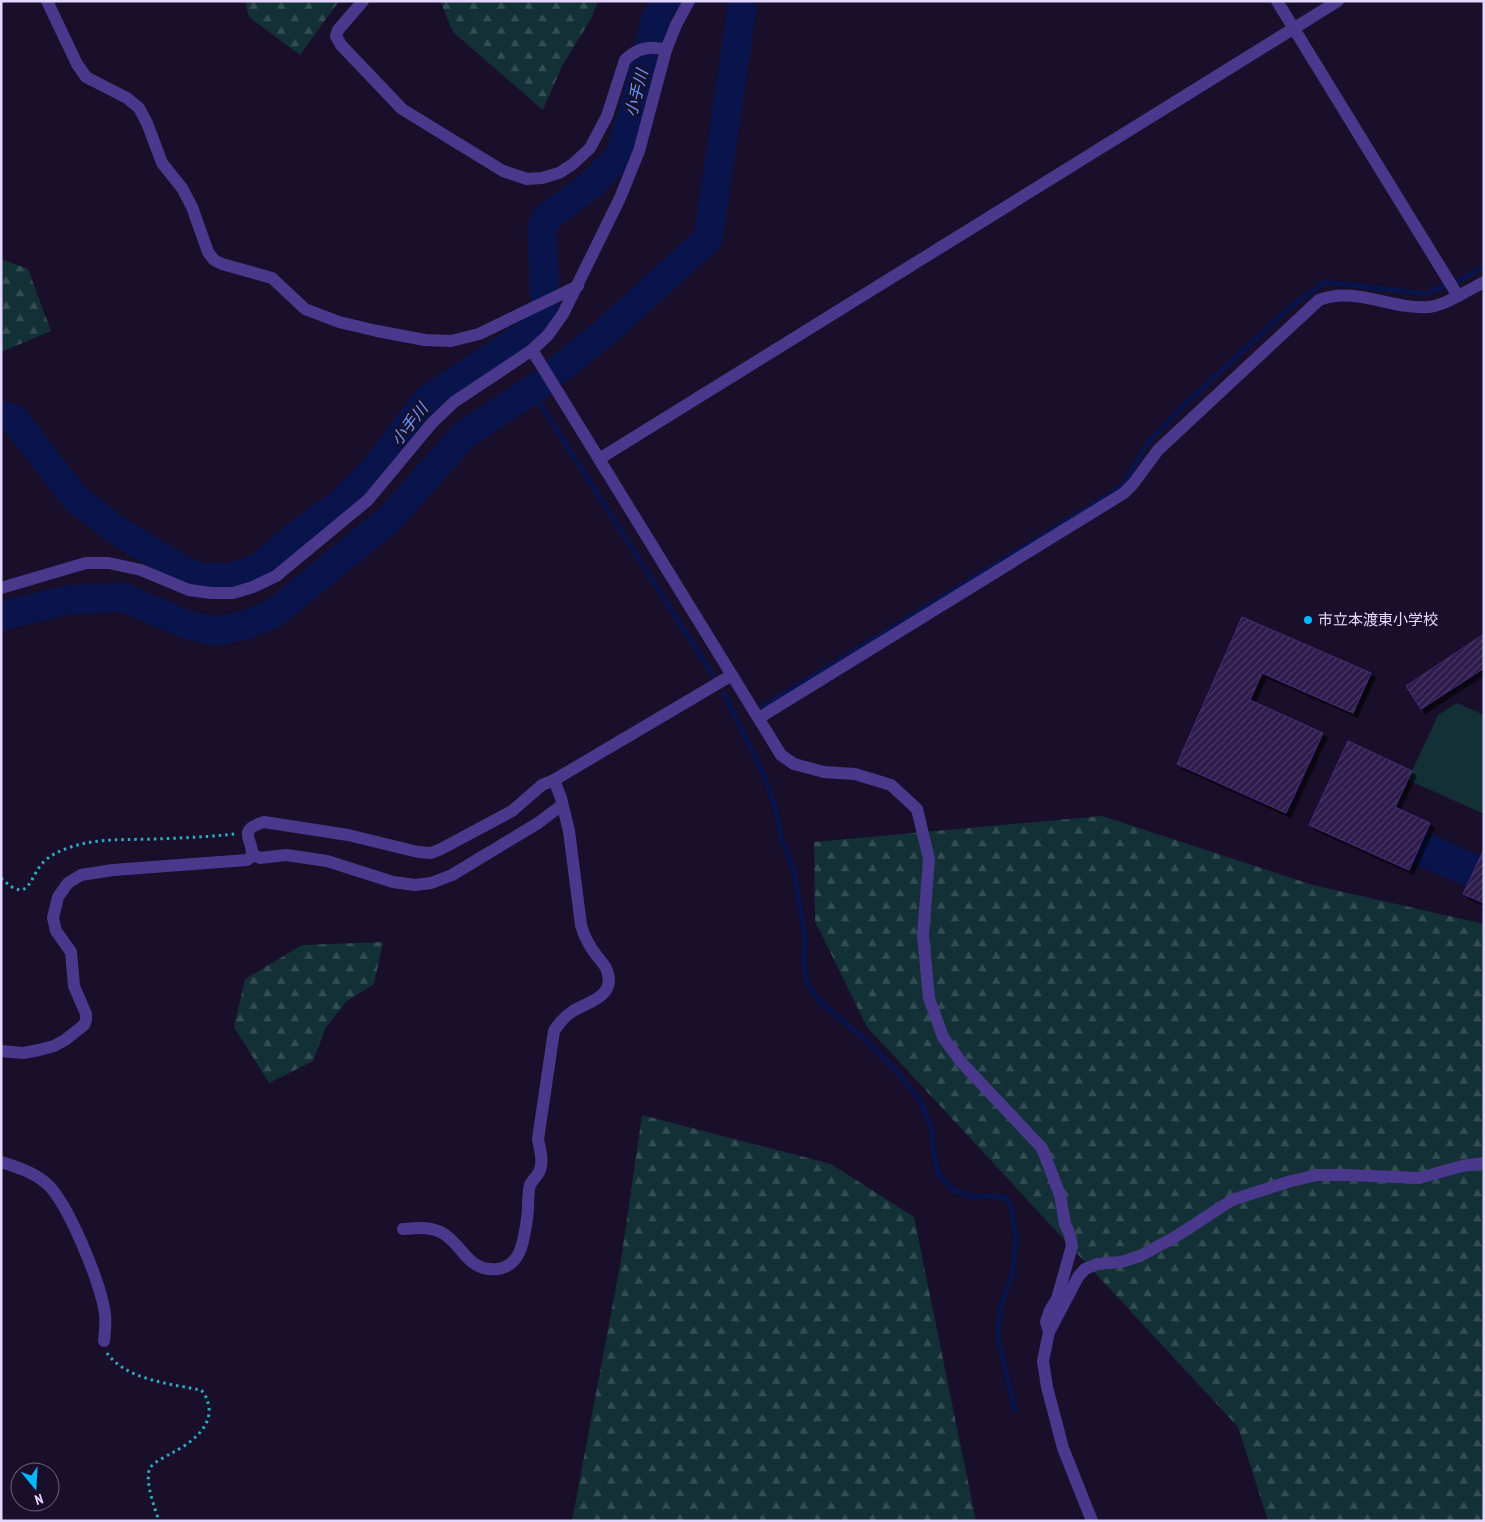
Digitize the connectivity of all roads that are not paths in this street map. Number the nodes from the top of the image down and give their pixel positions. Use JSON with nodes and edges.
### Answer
{"nodes":[{"id":1,"x":47,"y":1,"type":"edge"},
{"id":2,"x":363,"y":1,"type":"edge"},
{"id":3,"x":689,"y":1,"type":"edge"},
{"id":4,"x":1277,"y":1,"type":"edge"},
{"id":5,"x":1338,"y":1,"type":"edge"},
{"id":6,"x":1294,"y":29,"type":"junction"},
{"id":7,"x":656,"y":48,"type":"junction"},
{"id":8,"x":1484,"y":282,"type":"edge"},
{"id":9,"x":578,"y":286,"type":"junction"},
{"id":10,"x":1453,"y":288,"type":"junction"},
{"id":11,"x":532,"y":350,"type":"junction"},
{"id":12,"x":599,"y":459,"type":"junction"},
{"id":13,"x":1,"y":588,"type":"edge"},
{"id":14,"x":732,"y":676,"type":"junction"},
{"id":15,"x":759,"y":718,"type":"junction"},
{"id":16,"x":554,"y":780,"type":"junction"},
{"id":17,"x":562,"y":805,"type":"junction"},
{"id":18,"x":252,"y":854,"type":"junction"},
{"id":19,"x":1,"y":1051,"type":"edge"},
{"id":20,"x":1,"y":1162,"type":"edge"},
{"id":21,"x":1484,"y":1163,"type":"edge"},
{"id":22,"x":403,"y":1229,"type":"dead end"},
{"id":23,"x":1049,"y":1332,"type":"junction"},
{"id":24,"x":104,"y":1341,"type":"road end"},
{"id":25,"x":1092,"y":1521,"type":"edge"}],
"edges":[{"from":1,"to":9,"type":"street"},
{"from":2,"to":7,"type":"street"},
{"from":3,"to":7,"type":"street"},
{"from":4,"to":6,"type":"street"},
{"from":5,"to":6,"type":"street"},
{"from":6,"to":10,"type":"street"},
{"from":6,"to":12,"type":"street"},
{"from":7,"to":9,"type":"street"},
{"from":8,"to":10,"type":"street"},
{"from":9,"to":11,"type":"street"},
{"from":10,"to":15,"type":"street"},
{"from":11,"to":12,"type":"street"},
{"from":11,"to":13,"type":"street"},
{"from":12,"to":14,"type":"street"},
{"from":14,"to":15,"type":"street"},
{"from":14,"to":16,"type":"street"},
{"from":15,"to":23,"type":"street"},
{"from":16,"to":17,"type":"street"},
{"from":16,"to":18,"type":"street"},
{"from":17,"to":18,"type":"street"},
{"from":17,"to":22,"type":"street"},
{"from":18,"to":19,"type":"street"},
{"from":20,"to":24,"type":"street"},
{"from":21,"to":23,"type":"street"},
{"from":23,"to":25,"type":"street"}]}
